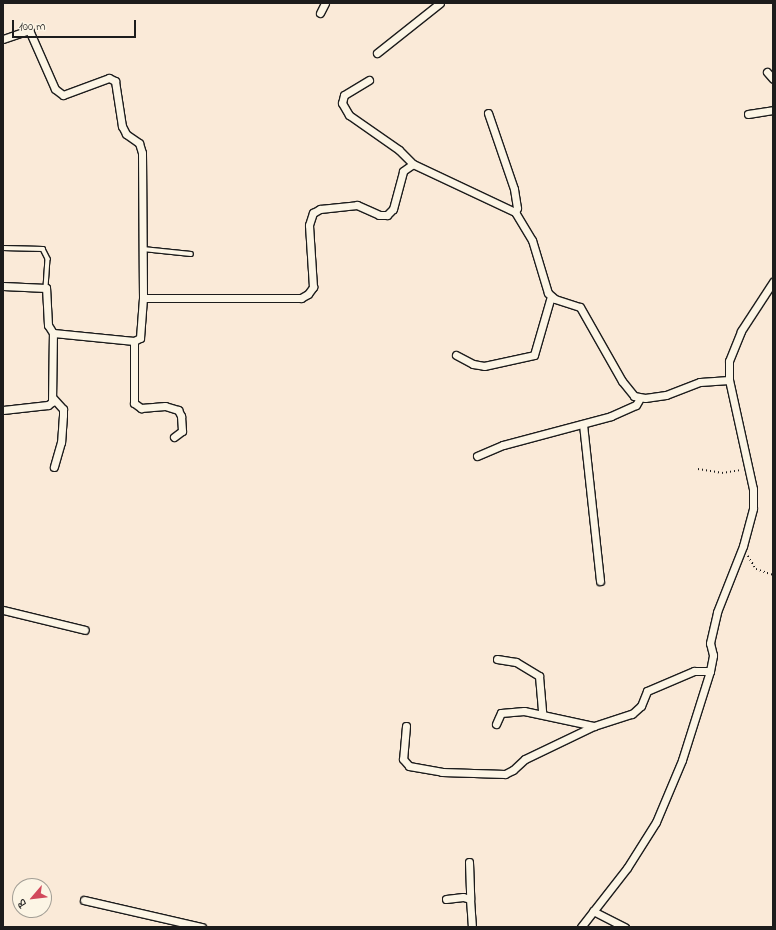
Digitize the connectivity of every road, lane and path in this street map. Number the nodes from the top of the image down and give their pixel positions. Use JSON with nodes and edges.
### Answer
{"nodes":[{"id":1,"x":325,"y":3,"type":"edge"},
{"id":2,"x":440,"y":3,"type":"edge"},
{"id":3,"x":320,"y":13,"type":"dead end"},
{"id":4,"x":3,"y":39,"type":"edge"},
{"id":5,"x":377,"y":53,"type":"dead end"},
{"id":6,"x":766,"y":72,"type":"dead end"},
{"id":7,"x":773,"y":79,"type":"edge"},
{"id":8,"x":369,"y":80,"type":"dead end"},
{"id":9,"x":773,"y":110,"type":"edge"},
{"id":10,"x":488,"y":113,"type":"dead end"},
{"id":11,"x":748,"y":114,"type":"dead end"},
{"id":12,"x":413,"y":164,"type":"junction"},
{"id":13,"x":515,"y":212,"type":"junction"},
{"id":14,"x":3,"y":248,"type":"edge"},
{"id":15,"x":143,"y":249,"type":"junction"},
{"id":16,"x":191,"y":254,"type":"dead end"},
{"id":17,"x":773,"y":282,"type":"edge"},
{"id":18,"x":3,"y":286,"type":"edge"},
{"id":19,"x":46,"y":288,"type":"junction"},
{"id":20,"x":551,"y":296,"type":"junction"},
{"id":21,"x":143,"y":298,"type":"junction"},
{"id":22,"x":52,"y":333,"type":"junction"},
{"id":23,"x":134,"y":342,"type":"junction"},
{"id":24,"x":456,"y":355,"type":"dead end"},
{"id":25,"x":729,"y":380,"type":"junction"},
{"id":26,"x":53,"y":398,"type":"junction"},
{"id":27,"x":640,"y":398,"type":"junction"},
{"id":28,"x":3,"y":410,"type":"edge"},
{"id":29,"x":583,"y":424,"type":"junction"},
{"id":30,"x":174,"y":437,"type":"dead end"},
{"id":31,"x":477,"y":456,"type":"dead end"},
{"id":32,"x":54,"y":467,"type":"dead end"},
{"id":33,"x":698,"y":469,"type":"dead end"},
{"id":34,"x":749,"y":469,"type":"junction"},
{"id":35,"x":743,"y":546,"type":"junction"},
{"id":36,"x":773,"y":574,"type":"edge"},
{"id":37,"x":600,"y":581,"type":"dead end"},
{"id":38,"x":3,"y":610,"type":"edge"},
{"id":39,"x":85,"y":630,"type":"dead end"},
{"id":40,"x":497,"y":659,"type":"dead end"},
{"id":41,"x":710,"y":671,"type":"junction"},
{"id":42,"x":542,"y":714,"type":"junction"},
{"id":43,"x":496,"y":724,"type":"dead end"},
{"id":44,"x":406,"y":726,"type":"dead end"},
{"id":45,"x":594,"y":726,"type":"junction"},
{"id":46,"x":469,"y":862,"type":"dead end"},
{"id":47,"x":470,"y":898,"type":"junction"},
{"id":48,"x":446,"y":899,"type":"dead end"},
{"id":49,"x":84,"y":900,"type":"dead end"},
{"id":50,"x":593,"y":911,"type":"junction"},
{"id":51,"x":202,"y":927,"type":"edge"},
{"id":52,"x":472,"y":927,"type":"edge"},
{"id":53,"x":581,"y":927,"type":"edge"},
{"id":54,"x":625,"y":927,"type":"edge"}],
"edges":[{"from":1,"to":3,"type":"street"},
{"from":2,"to":5,"type":"street"},
{"from":4,"to":15,"type":"street"},
{"from":6,"to":7,"type":"street"},
{"from":8,"to":12,"type":"street"},
{"from":9,"to":11,"type":"street"},
{"from":10,"to":13,"type":"street"},
{"from":12,"to":13,"type":"street"},
{"from":12,"to":21,"type":"street"},
{"from":13,"to":20,"type":"street"},
{"from":14,"to":19,"type":"lane"},
{"from":15,"to":16,"type":"lane"},
{"from":15,"to":21,"type":"street"},
{"from":17,"to":25,"type":"street"},
{"from":18,"to":19,"type":"street"},
{"from":19,"to":22,"type":"street"},
{"from":20,"to":24,"type":"street"},
{"from":20,"to":27,"type":"street"},
{"from":21,"to":23,"type":"street"},
{"from":22,"to":23,"type":"street"},
{"from":22,"to":26,"type":"street"},
{"from":23,"to":30,"type":"street"},
{"from":25,"to":27,"type":"street"},
{"from":25,"to":34,"type":"street"},
{"from":26,"to":28,"type":"street"},
{"from":26,"to":32,"type":"street"},
{"from":27,"to":29,"type":"street"},
{"from":29,"to":31,"type":"street"},
{"from":29,"to":37,"type":"street"},
{"from":33,"to":34,"type":"path"},
{"from":34,"to":35,"type":"street"},
{"from":35,"to":36,"type":"path"},
{"from":35,"to":41,"type":"street"},
{"from":38,"to":39,"type":"street"},
{"from":40,"to":42,"type":"street"},
{"from":41,"to":45,"type":"street"},
{"from":41,"to":50,"type":"street"},
{"from":42,"to":43,"type":"street"},
{"from":42,"to":45,"type":"street"},
{"from":44,"to":45,"type":"street"},
{"from":46,"to":47,"type":"street"},
{"from":47,"to":48,"type":"street"},
{"from":47,"to":52,"type":"street"},
{"from":49,"to":51,"type":"street"},
{"from":50,"to":53,"type":"street"},
{"from":50,"to":54,"type":"street"}]}
